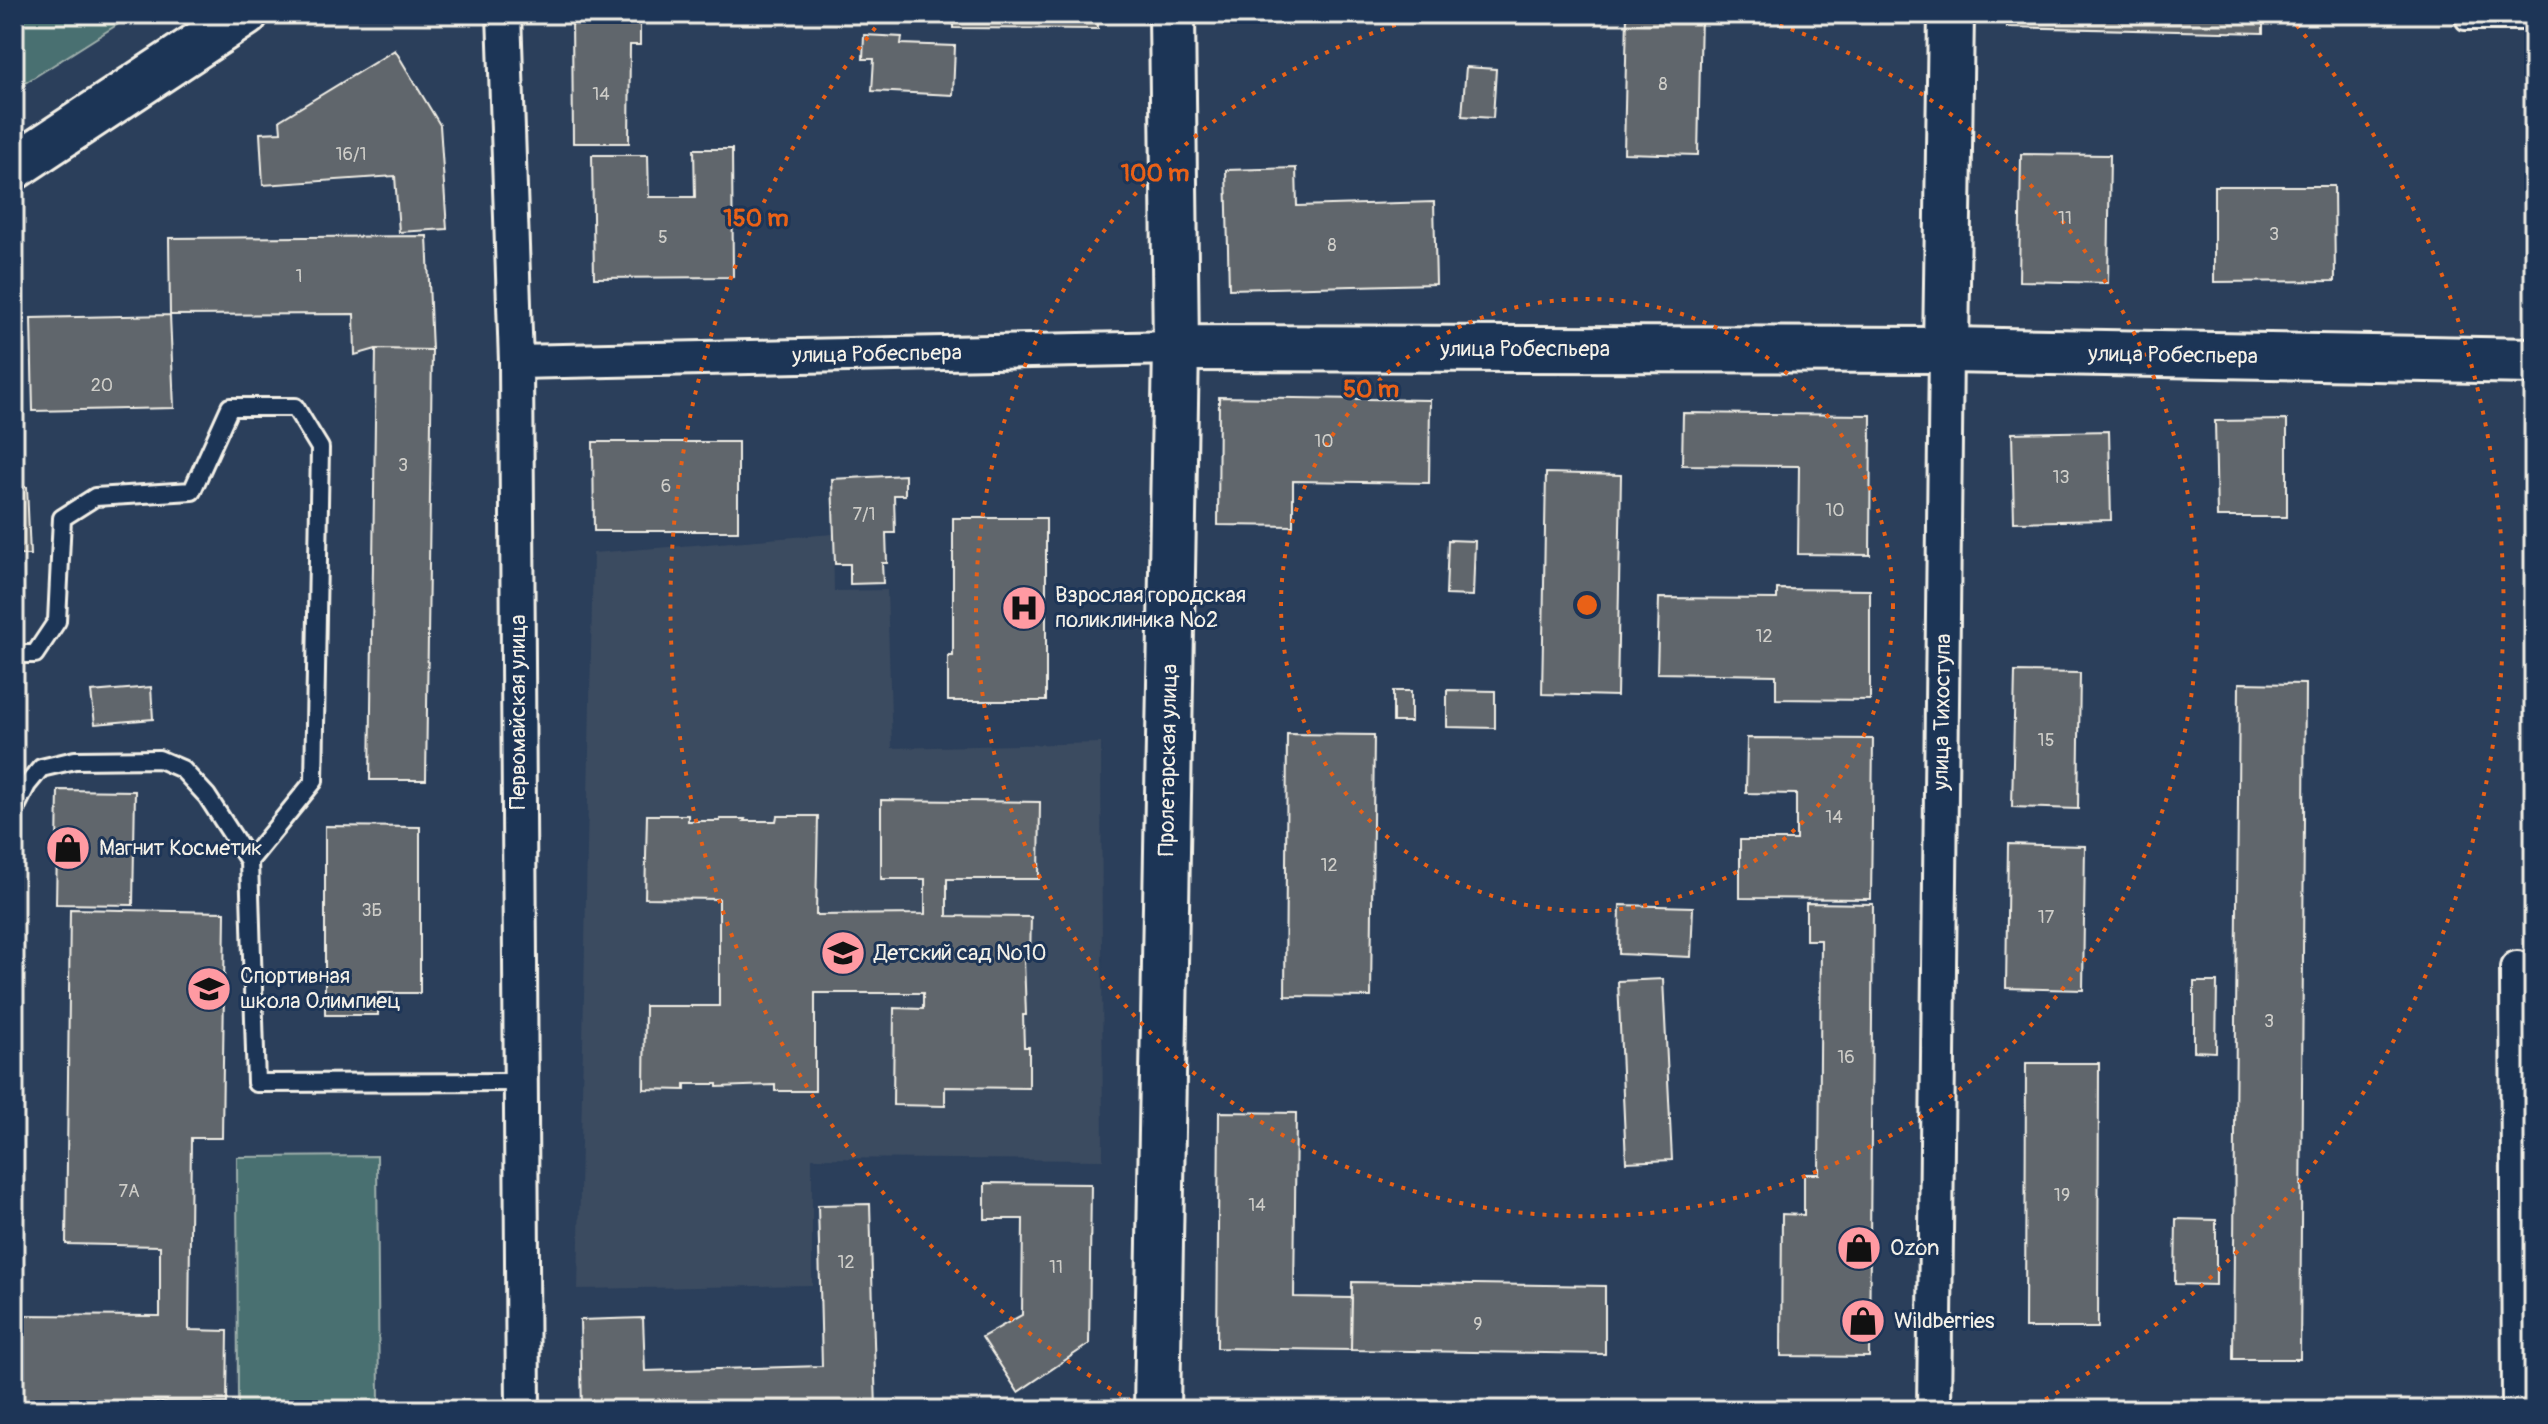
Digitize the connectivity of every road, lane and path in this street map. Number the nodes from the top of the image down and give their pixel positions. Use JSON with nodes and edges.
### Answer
{"nodes":[{"id":1,"x":245,"y":14,"type":"edge"},
{"id":2,"x":504,"y":14,"type":"edge"},
{"id":3,"x":1172,"y":14,"type":"edge"},
{"id":4,"x":1951,"y":14,"type":"edge"},
{"id":5,"x":2465,"y":21,"type":"dead end"},
{"id":6,"x":2534,"y":21,"type":"edge"},
{"id":7,"x":14,"y":167,"type":"edge"},
{"id":8,"x":1176,"y":348,"type":"junction"},
{"id":9,"x":1946,"y":350,"type":"junction"},
{"id":10,"x":2534,"y":361,"type":"edge"},
{"id":11,"x":516,"y":362,"type":"junction"},
{"id":12,"x":14,"y":654,"type":"edge"},
{"id":13,"x":14,"y":811,"type":"edge"},
{"id":14,"x":249,"y":861,"type":"junction"},
{"id":15,"x":2517,"y":968,"type":"dead end"},
{"id":16,"x":521,"y":1082,"type":"junction"},
{"id":17,"x":523,"y":1410,"type":"edge"},
{"id":18,"x":1157,"y":1410,"type":"edge"},
{"id":19,"x":1934,"y":1410,"type":"edge"},
{"id":20,"x":2519,"y":1410,"type":"edge"}],
"edges":[{"from":1,"to":7,"type":"main road"},
{"from":2,"to":11,"type":"street","name":"Первомайская улица"},
{"from":3,"to":8,"type":"main road","name":"Пролетарская улица"},
{"from":4,"to":9,"type":"main road","name":"улица Тихоступа"},
{"from":5,"to":6,"type":"lane"},
{"from":8,"to":9,"type":"main road","name":"улица Робеспьера"},
{"from":8,"to":11,"type":"street","name":"улица Робеспьера"},
{"from":8,"to":18,"type":"main road","name":"Пролетарская улица"},
{"from":9,"to":10,"type":"main road","name":"улица Робеспьера"},
{"from":9,"to":19,"type":"street","name":"улица Тихоступа"},
{"from":11,"to":16,"type":"street","name":"Первомайская улица"},
{"from":12,"to":14,"type":"lane"},
{"from":13,"to":14,"type":"lane"},
{"from":14,"to":16,"type":"lane"},
{"from":15,"to":20,"type":"street"},
{"from":16,"to":17,"type":"street","name":"Первомайская улица"}]}
